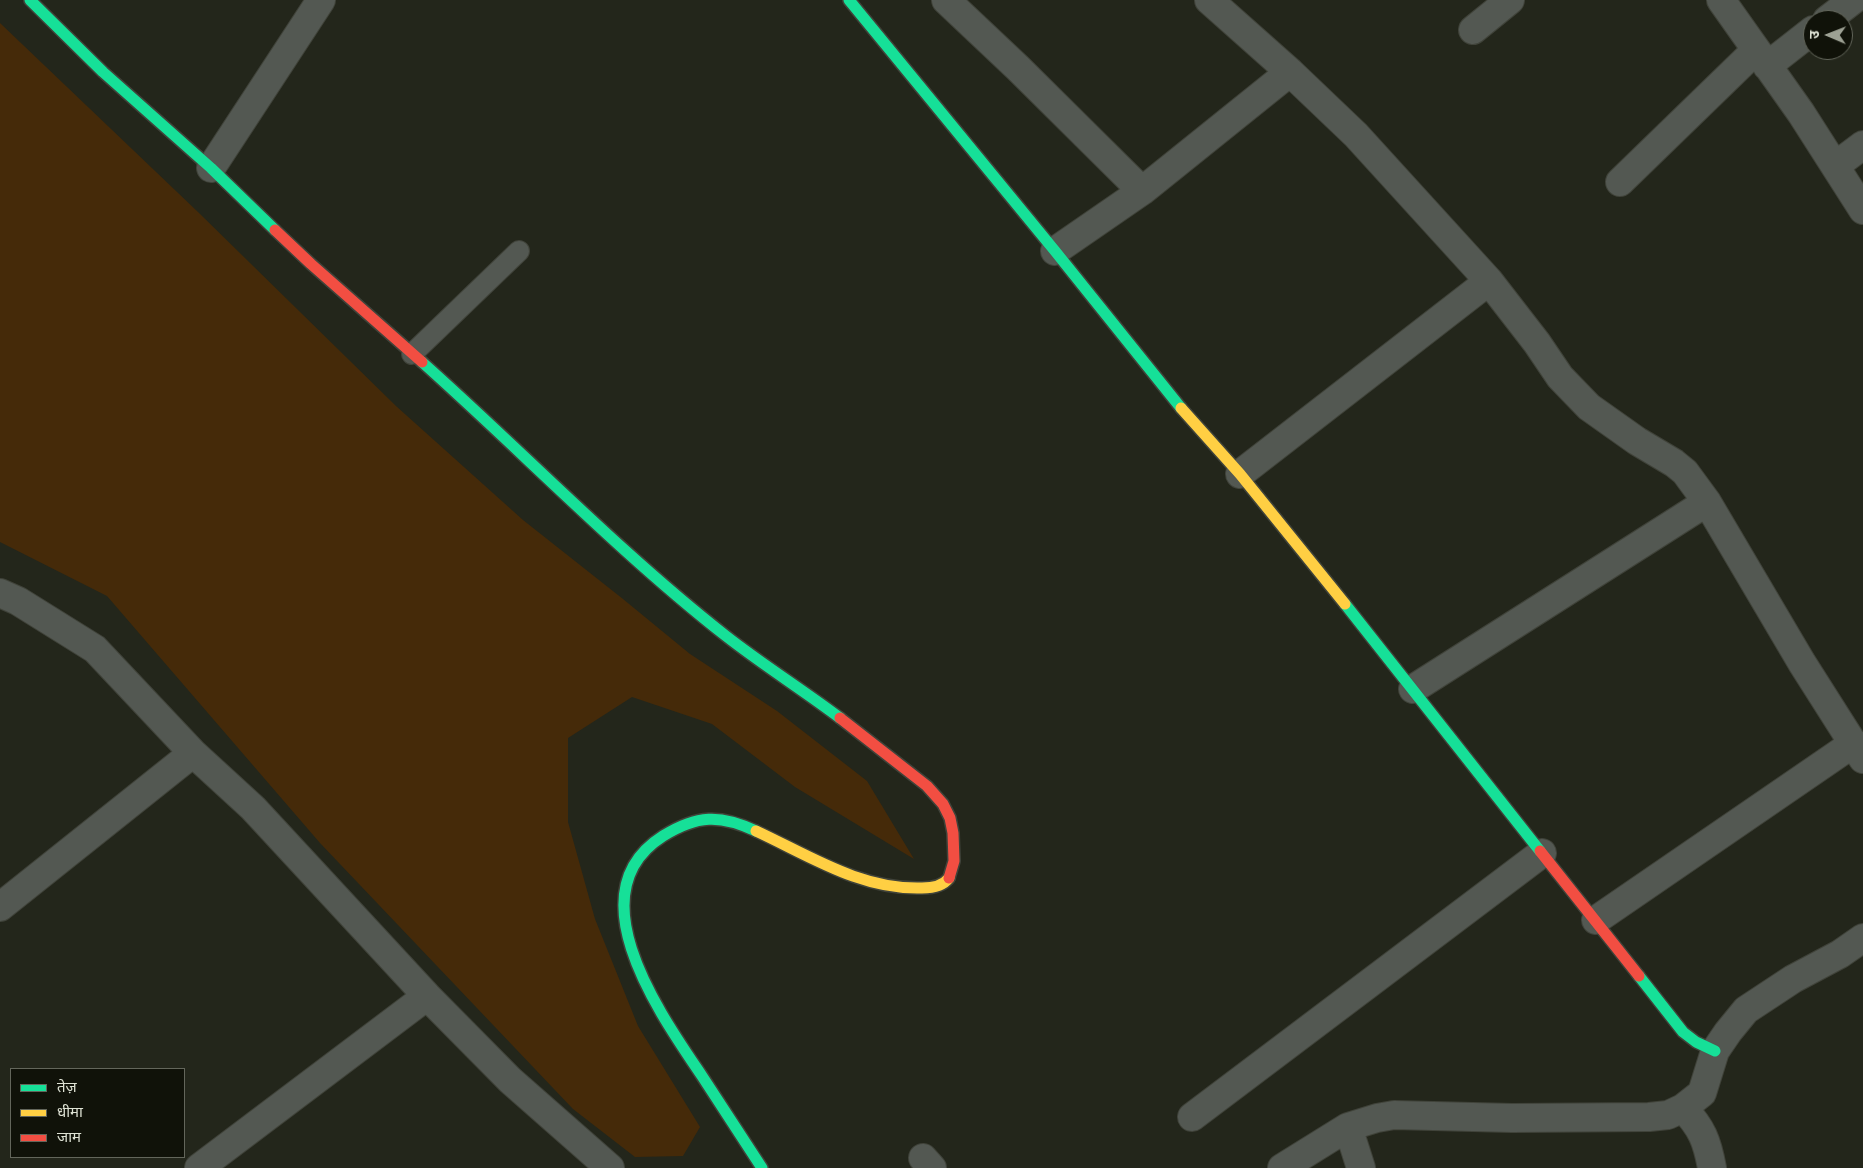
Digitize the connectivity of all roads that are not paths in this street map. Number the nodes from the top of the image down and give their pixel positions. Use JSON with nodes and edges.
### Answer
{"nodes":[{"id":1,"x":321,"y":0,"type":"edge"},
{"id":2,"x":849,"y":0,"type":"edge"},
{"id":3,"x":946,"y":0,"type":"edge"},
{"id":4,"x":1209,"y":0,"type":"edge"},
{"id":5,"x":1510,"y":0,"type":"edge"},
{"id":6,"x":1721,"y":0,"type":"edge"},
{"id":7,"x":1853,"y":0,"type":"edge"},
{"id":8,"x":43,"y":5,"type":"edge"},
{"id":9,"x":1840,"y":10,"type":"edge"},
{"id":10,"x":1473,"y":30,"type":"dead end"},
{"id":11,"x":1803,"y":35,"type":"edge"},
{"id":12,"x":1762,"y":58,"type":"junction"},
{"id":13,"x":1290,"y":72,"type":"junction"},
{"id":14,"x":1863,"y":145,"type":"edge"},
{"id":15,"x":1835,"y":166,"type":"junction"},
{"id":16,"x":211,"y":168,"type":"junction"},
{"id":17,"x":1620,"y":182,"type":"dead end"},
{"id":18,"x":1142,"y":190,"type":"junction"},
{"id":19,"x":1863,"y":210,"type":"edge"},
{"id":20,"x":519,"y":251,"type":"dead end"},
{"id":21,"x":1055,"y":251,"type":"junction"},
{"id":22,"x":1489,"y":281,"type":"junction"},
{"id":23,"x":412,"y":354,"type":"junction"},
{"id":24,"x":1240,"y":474,"type":"junction"},
{"id":25,"x":1707,"y":502,"type":"junction"},
{"id":26,"x":0,"y":593,"type":"edge"},
{"id":27,"x":1414,"y":689,"type":"junction"},
{"id":28,"x":193,"y":753,"type":"junction"},
{"id":29,"x":1860,"y":753,"type":"edge"},
{"id":30,"x":1542,"y":853,"type":"junction"},
{"id":31,"x":0,"y":907,"type":"edge"},
{"id":32,"x":1596,"y":920,"type":"junction"},
{"id":33,"x":1863,"y":938,"type":"edge"},
{"id":34,"x":427,"y":996,"type":"junction"},
{"id":35,"x":1715,"y":1051,"type":"junction"},
{"id":36,"x":1683,"y":1108,"type":"junction"},
{"id":37,"x":1192,"y":1118,"type":"dead end"},
{"id":38,"x":1348,"y":1127,"type":"junction"},
{"id":39,"x":199,"y":1168,"type":"edge"},
{"id":40,"x":610,"y":1168,"type":"edge"},
{"id":41,"x":762,"y":1168,"type":"edge"},
{"id":42,"x":1282,"y":1168,"type":"edge"},
{"id":43,"x":1360,"y":1168,"type":"edge"},
{"id":44,"x":1712,"y":1168,"type":"edge"}],
"edges":[{"from":1,"to":16,"type":"street"},
{"from":2,"to":21,"type":"street"},
{"from":3,"to":18,"type":"street"},
{"from":4,"to":13,"type":"street"},
{"from":5,"to":10,"type":"street"},
{"from":6,"to":12,"type":"street"},
{"from":7,"to":9,"type":"street"},
{"from":8,"to":16,"type":"street"},
{"from":11,"to":12,"type":"street"},
{"from":12,"to":15,"type":"street"},
{"from":12,"to":17,"type":"street"},
{"from":13,"to":18,"type":"street"},
{"from":13,"to":22,"type":"street"},
{"from":14,"to":15,"type":"street"},
{"from":15,"to":19,"type":"street"},
{"from":16,"to":23,"type":"street"},
{"from":18,"to":21,"type":"street"},
{"from":20,"to":23,"type":"lane"},
{"from":21,"to":24,"type":"street"},
{"from":22,"to":24,"type":"street"},
{"from":22,"to":25,"type":"street"},
{"from":23,"to":41,"type":"street"},
{"from":24,"to":27,"type":"street"},
{"from":25,"to":27,"type":"street"},
{"from":25,"to":29,"type":"street"},
{"from":26,"to":28,"type":"street"},
{"from":27,"to":30,"type":"street"},
{"from":28,"to":31,"type":"street"},
{"from":28,"to":34,"type":"street"},
{"from":29,"to":32,"type":"street"},
{"from":30,"to":32,"type":"street"},
{"from":30,"to":37,"type":"street"},
{"from":32,"to":35,"type":"street"},
{"from":33,"to":35,"type":"street"},
{"from":34,"to":39,"type":"street"},
{"from":34,"to":40,"type":"street"},
{"from":35,"to":36,"type":"street"},
{"from":36,"to":38,"type":"street"},
{"from":36,"to":44,"type":"street"},
{"from":38,"to":42,"type":"street"},
{"from":38,"to":43,"type":"street"}]}
